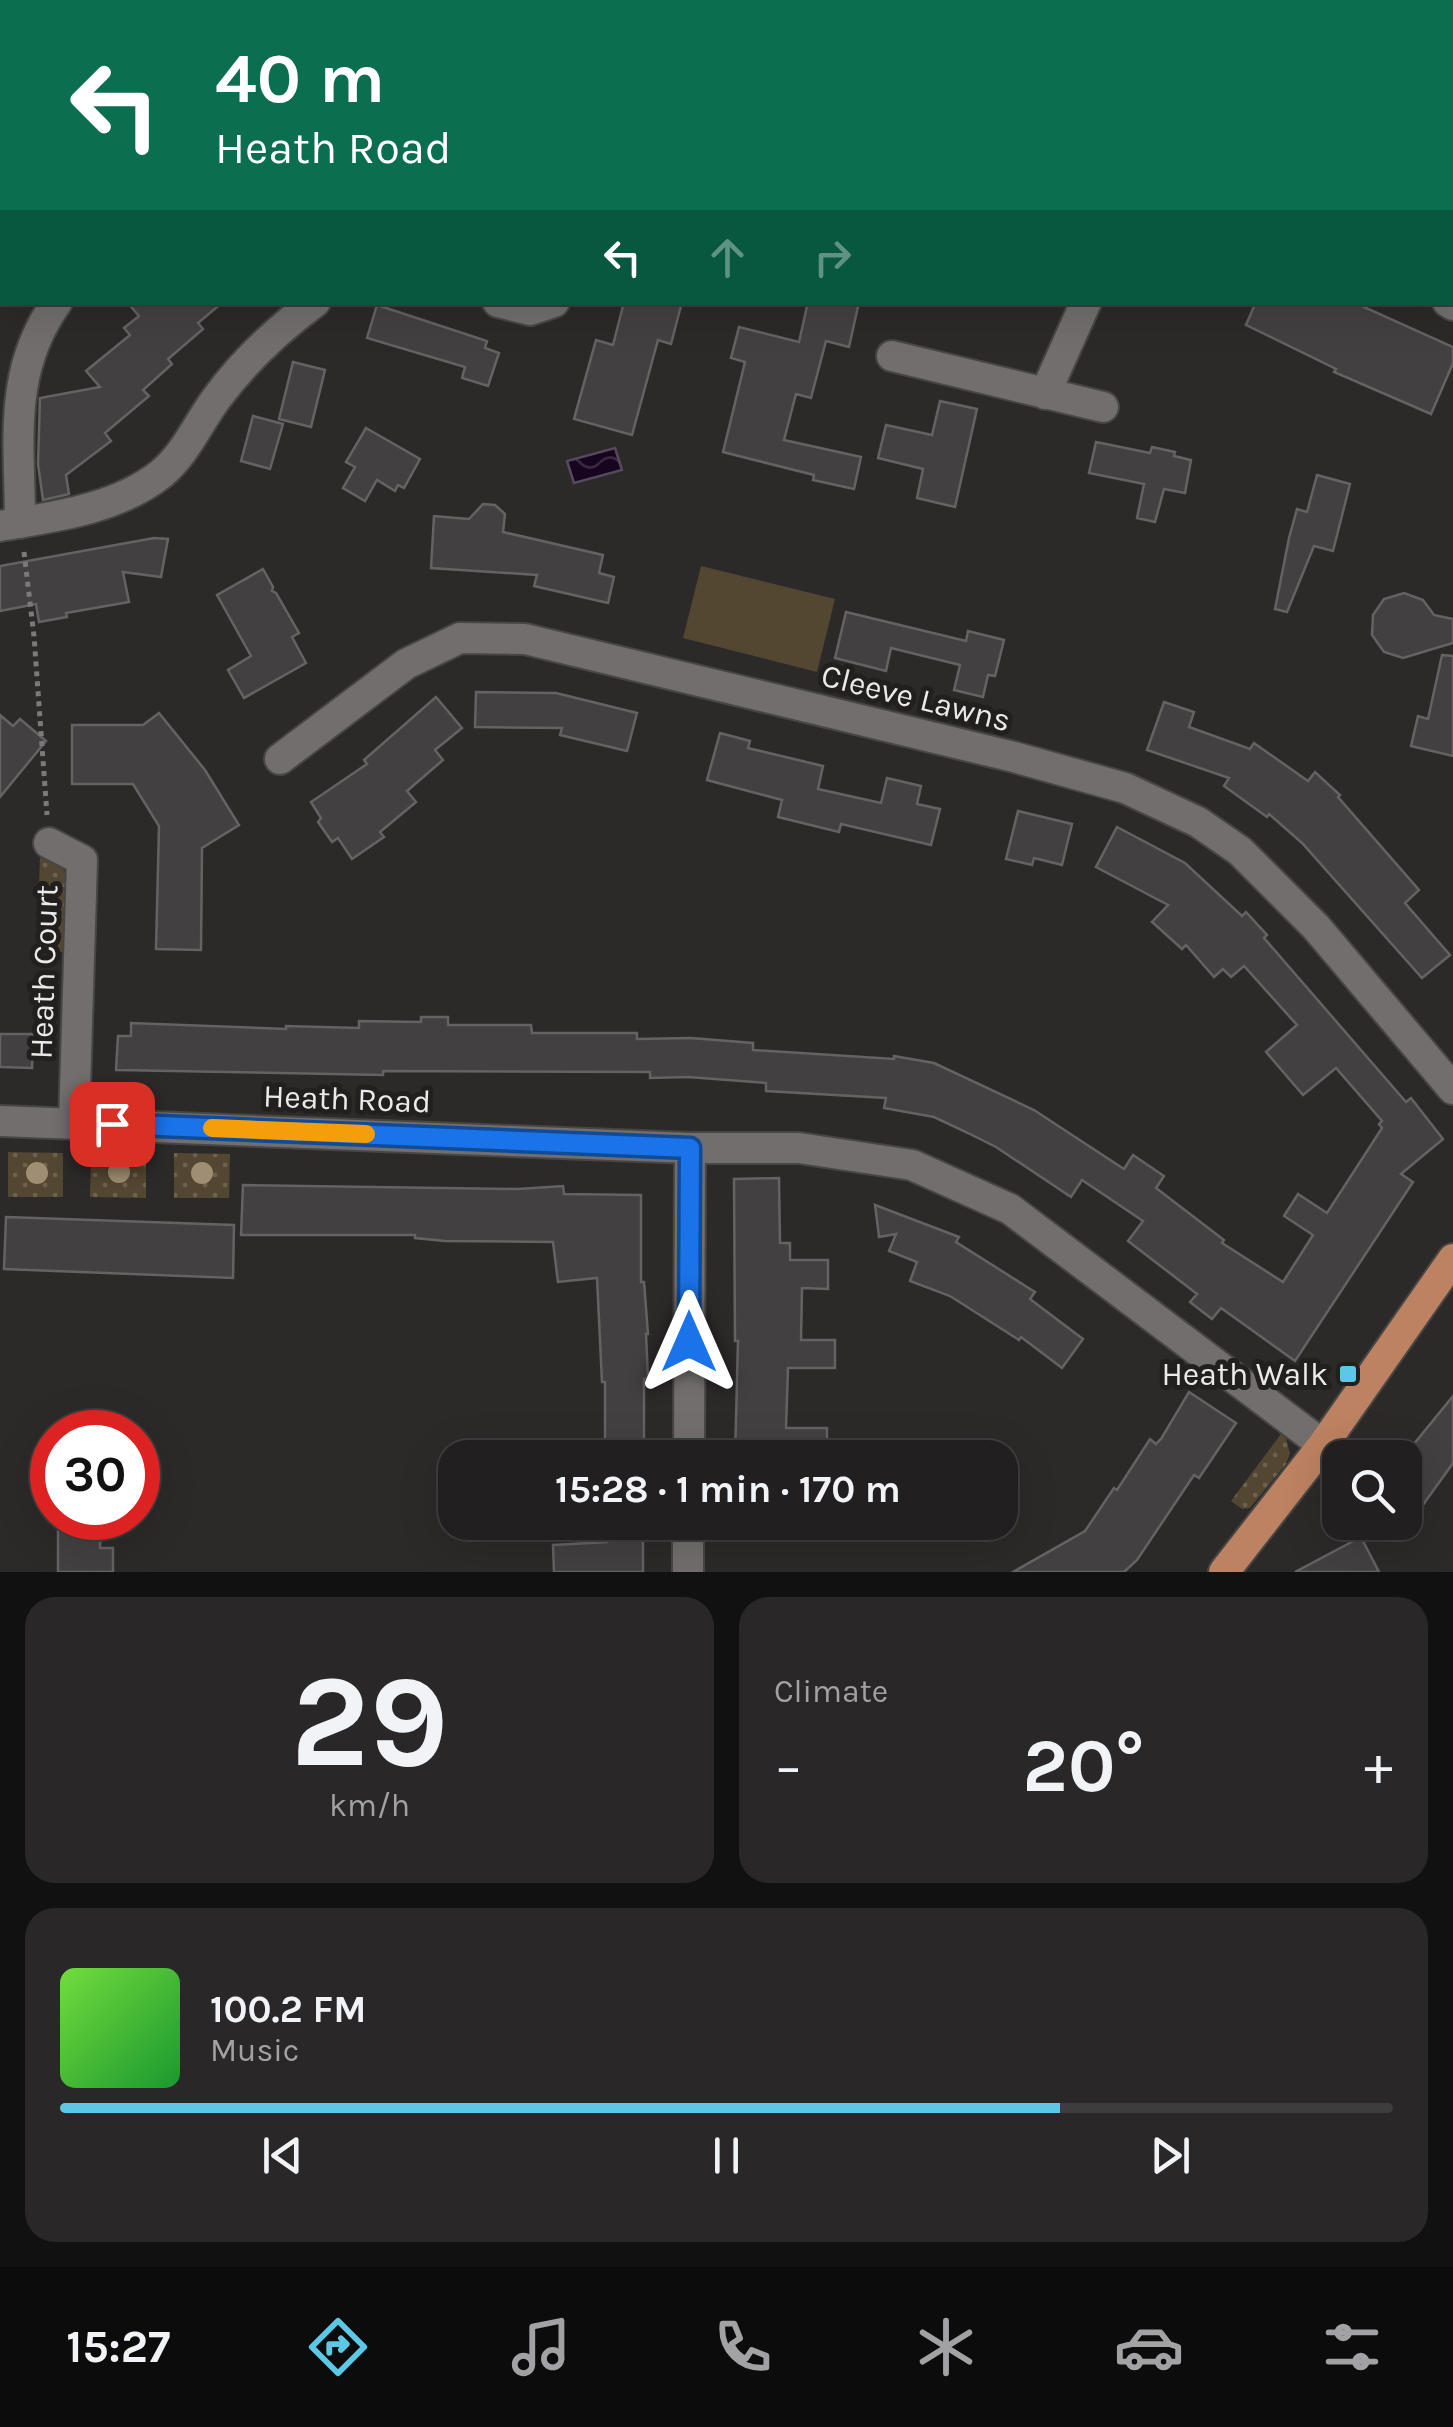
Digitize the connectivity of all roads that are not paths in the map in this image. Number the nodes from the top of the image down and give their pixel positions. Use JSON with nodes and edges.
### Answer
{"nodes":[{"id":1,"x":56,"y":305,"type":"edge"},
{"id":2,"x":311,"y":305,"type":"edge"},
{"id":3,"x":510,"y":305,"type":"edge"},
{"id":4,"x":545,"y":305,"type":"edge"},
{"id":5,"x":1085,"y":305,"type":"edge"},
{"id":6,"x":892,"y":356,"type":"dead end"},
{"id":7,"x":1045,"y":394,"type":"junction"},
{"id":8,"x":1103,"y":407,"type":"dead end"},
{"id":9,"x":10,"y":524,"type":"edge"},
{"id":10,"x":280,"y":759,"type":"dead end"},
{"id":11,"x":49,"y":843,"type":"road end"},
{"id":12,"x":1453,"y":1089,"type":"edge"},
{"id":13,"x":0,"y":1121,"type":"edge"},
{"id":14,"x":74,"y":1122,"type":"junction"},
{"id":15,"x":690,"y":1148,"type":"junction"},
{"id":16,"x":1453,"y":1260,"type":"edge"},
{"id":17,"x":689,"y":1440,"type":"edge"},
{"id":18,"x":1327,"y":1440,"type":"edge"},
{"id":19,"x":1322,"y":1445,"type":"edge"},
{"id":20,"x":1322,"y":1447,"type":"edge"},
{"id":21,"x":688,"y":1540,"type":"edge"},
{"id":22,"x":1245,"y":1559,"type":"edge"},
{"id":23,"x":688,"y":1572,"type":"edge"},
{"id":24,"x":1224,"y":1572,"type":"edge"}],
"edges":[{"from":1,"to":9,"type":"street"},
{"from":2,"to":9,"type":"street"},
{"from":3,"to":4,"type":"street"},
{"from":5,"to":7,"type":"street"},
{"from":6,"to":7,"type":"street"},
{"from":7,"to":8,"type":"street"},
{"from":10,"to":12,"type":"street","name":"Cleeve Lawns"},
{"from":11,"to":14,"type":"street","name":"Heath Court"},
{"from":13,"to":14,"type":"street","name":"Heath Road"},
{"from":14,"to":15,"type":"street","name":"Heath Road"},
{"from":15,"to":17,"type":"street"},
{"from":15,"to":19,"type":"street"},
{"from":16,"to":18,"type":"main road"},
{"from":20,"to":22,"type":"main road"},
{"from":21,"to":23,"type":"street"},
{"from":22,"to":24,"type":"main road"}]}
